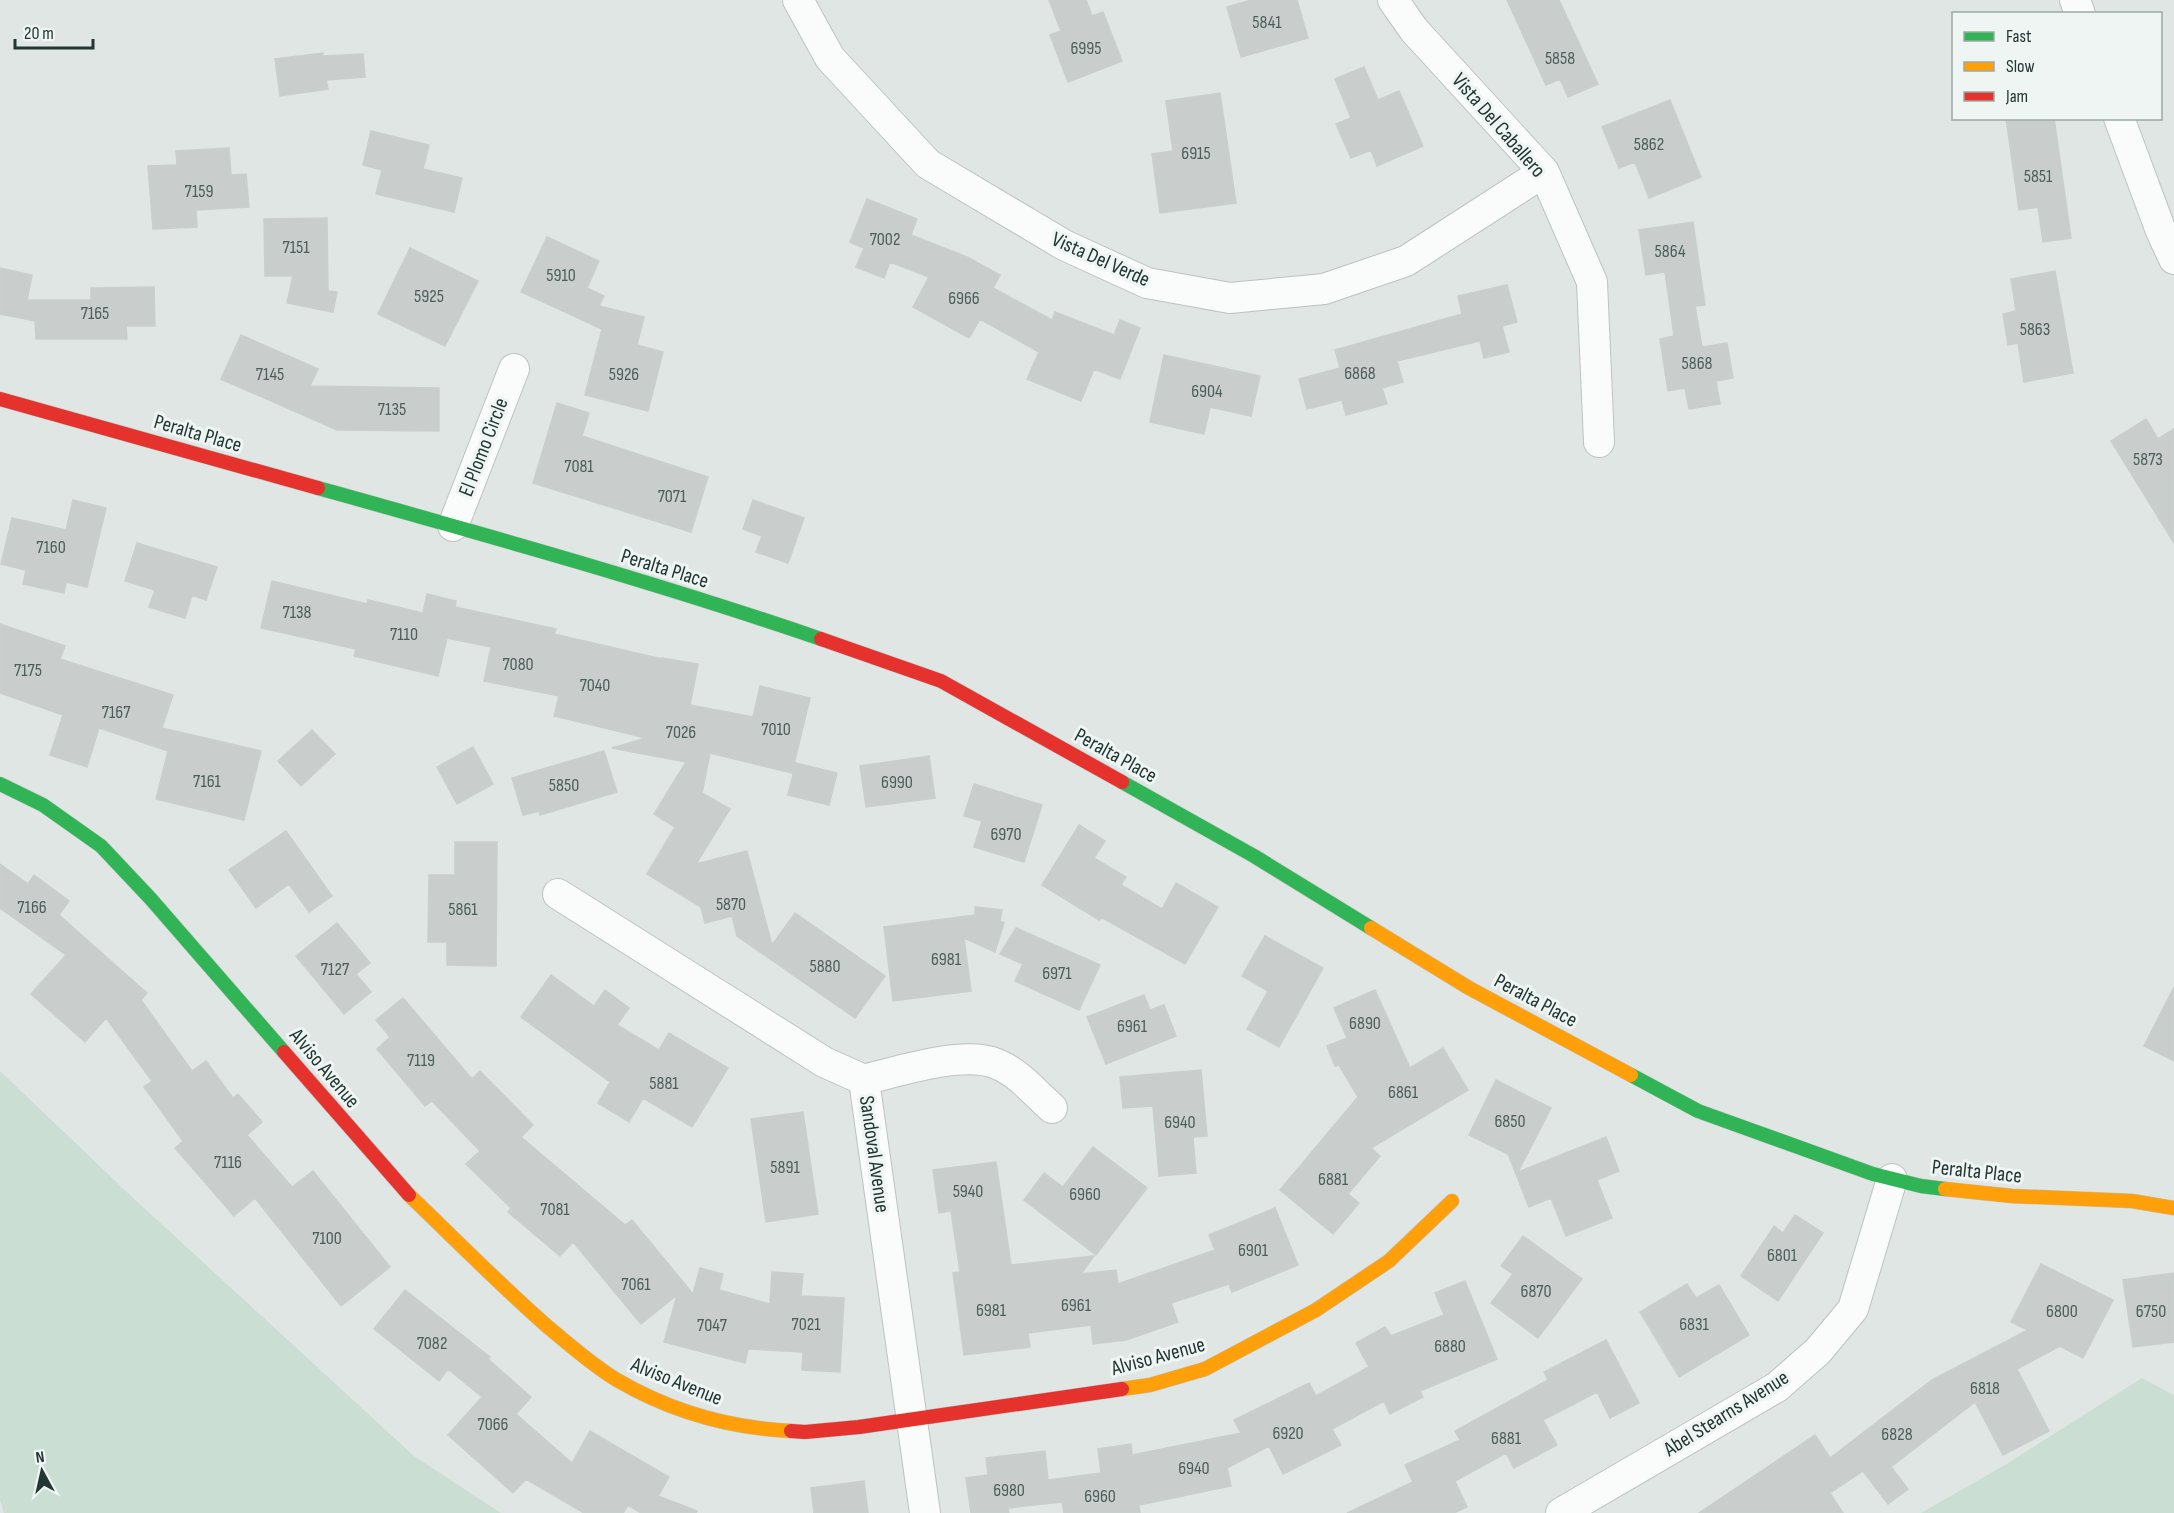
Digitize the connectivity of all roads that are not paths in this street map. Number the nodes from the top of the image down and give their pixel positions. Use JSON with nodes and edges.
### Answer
{"nodes":[{"id":1,"x":798,"y":0,"type":"edge"},
{"id":2,"x":1393,"y":0,"type":"edge"},
{"id":3,"x":2120,"y":120,"type":"edge"},
{"id":4,"x":1544,"y":172,"type":"junction"},
{"id":5,"x":2174,"y":259,"type":"edge"},
{"id":6,"x":514,"y":369,"type":"dead end"},
{"id":7,"x":0,"y":399,"type":"edge"},
{"id":8,"x":1599,"y":442,"type":"dead end"},
{"id":9,"x":453,"y":526,"type":"junction"},
{"id":10,"x":0,"y":784,"type":"edge"},
{"id":11,"x":558,"y":894,"type":"dead end"},
{"id":12,"x":864,"y":1080,"type":"junction"},
{"id":13,"x":1052,"y":1108,"type":"dead end"},
{"id":14,"x":1892,"y":1179,"type":"junction"},
{"id":15,"x":1452,"y":1201,"type":"dead end"},
{"id":16,"x":2174,"y":1208,"type":"edge"},
{"id":17,"x":912,"y":1420,"type":"junction"},
{"id":18,"x":925,"y":1513,"type":"edge"},
{"id":19,"x":1561,"y":1513,"type":"edge"}],
"edges":[{"from":1,"to":4,"type":"street","name":"Vista Del Verde"},
{"from":2,"to":4,"type":"street","name":"Vista Del Caballero"},
{"from":3,"to":5,"type":"street"},
{"from":4,"to":8,"type":"street","name":"Vista Del Caballero"},
{"from":6,"to":9,"type":"street","name":"El Plomo Circle"},
{"from":7,"to":9,"type":"street","name":"Peralta Place"},
{"from":9,"to":14,"type":"street","name":"Peralta Place"},
{"from":10,"to":17,"type":"street","name":"Alviso Avenue"},
{"from":11,"to":12,"type":"street","name":"Sandoval Avenue"},
{"from":12,"to":13,"type":"street"},
{"from":12,"to":17,"type":"street","name":"Sandoval Avenue"},
{"from":14,"to":16,"type":"street","name":"Peralta Place"},
{"from":14,"to":19,"type":"street","name":"Abel Stearns Avenue"},
{"from":15,"to":17,"type":"street","name":"Alviso Avenue"},
{"from":17,"to":18,"type":"street","name":"Sandoval Avenue"}]}
